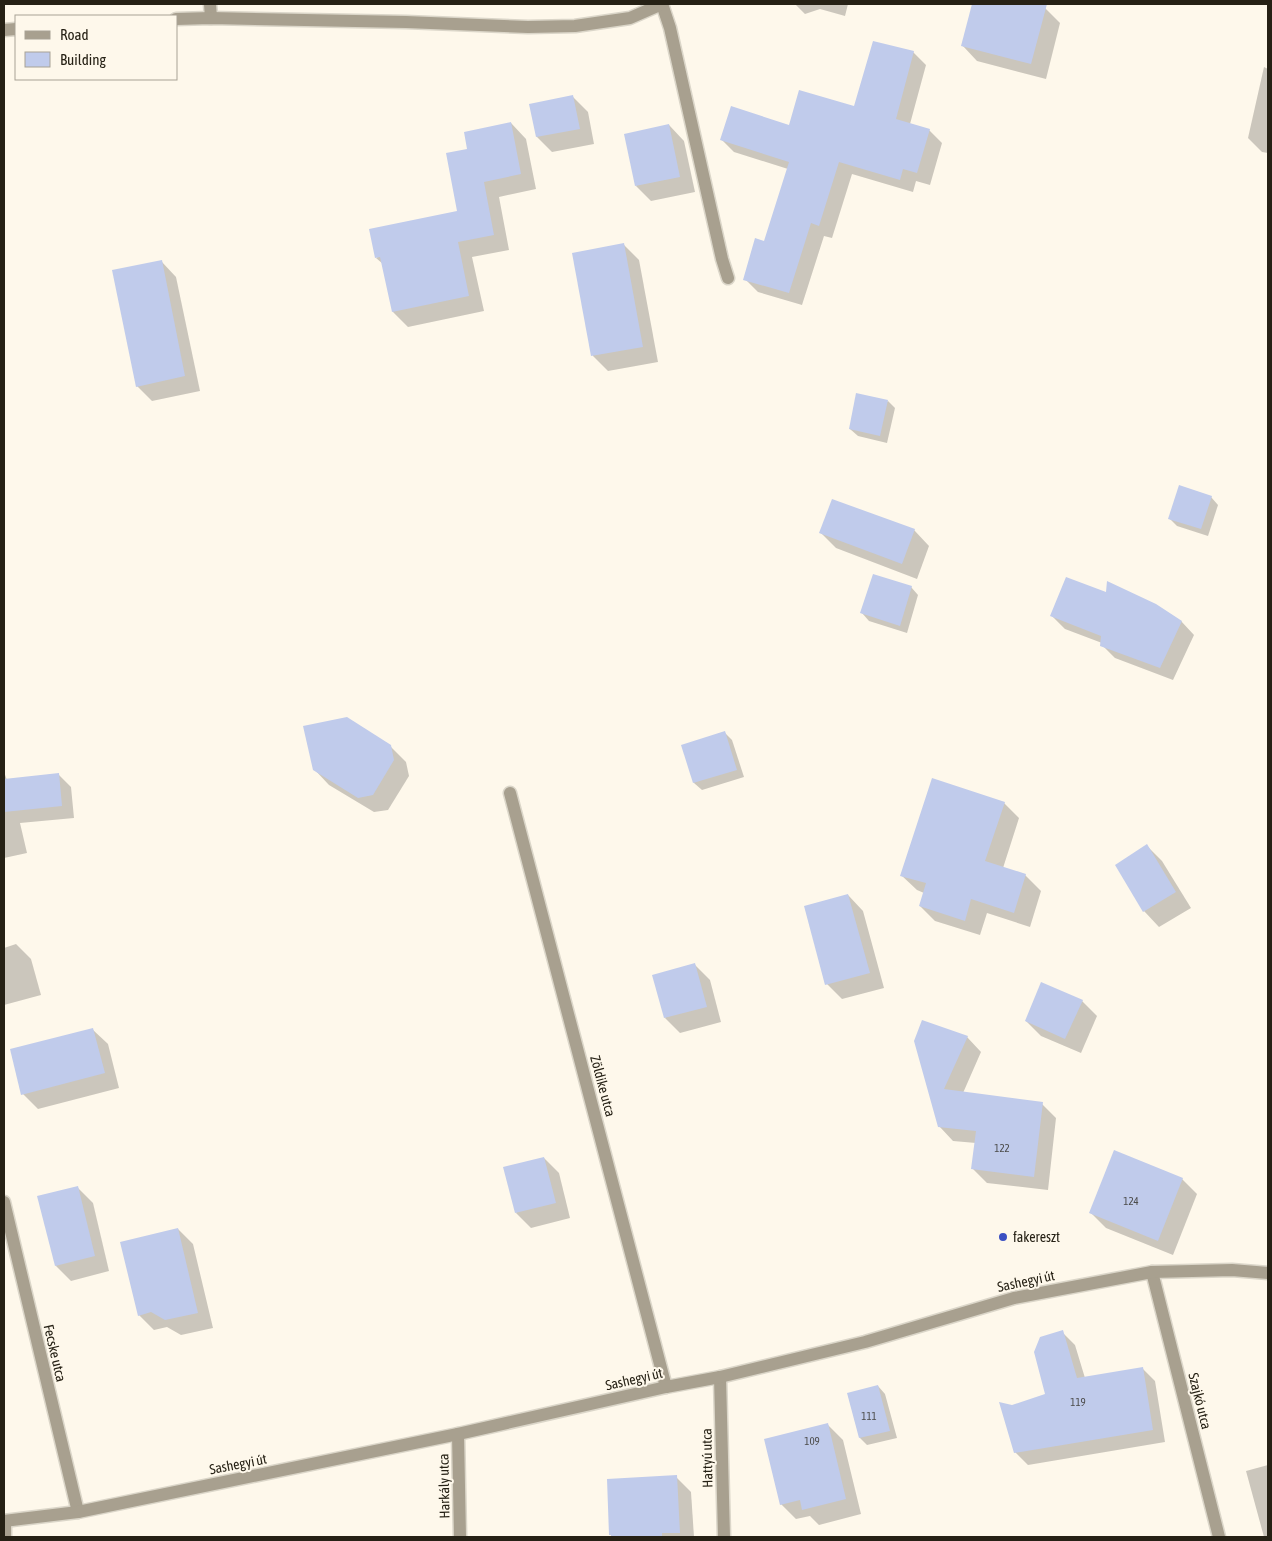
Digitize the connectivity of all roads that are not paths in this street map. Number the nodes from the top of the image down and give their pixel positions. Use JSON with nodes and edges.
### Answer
{"nodes":[{"id":1,"x":210,"y":4,"type":"edge"},
{"id":2,"x":662,"y":4,"type":"edge"},
{"id":3,"x":211,"y":18,"type":"junction"},
{"id":4,"x":178,"y":20,"type":"edge"},
{"id":5,"x":728,"y":278,"type":"dead end"},
{"id":6,"x":510,"y":793,"type":"dead end"},
{"id":7,"x":4,"y":1202,"type":"edge"},
{"id":8,"x":1152,"y":1272,"type":"junction"},
{"id":9,"x":1268,"y":1273,"type":"edge"},
{"id":10,"x":720,"y":1378,"type":"junction"},
{"id":11,"x":666,"y":1387,"type":"junction"},
{"id":12,"x":458,"y":1434,"type":"junction"},
{"id":13,"x":78,"y":1512,"type":"junction"},
{"id":14,"x":4,"y":1521,"type":"edge"},
{"id":15,"x":5,"y":1537,"type":"edge"},
{"id":16,"x":460,"y":1537,"type":"edge"},
{"id":17,"x":724,"y":1537,"type":"edge"},
{"id":18,"x":1220,"y":1537,"type":"edge"}],
"edges":[{"from":1,"to":3,"type":"street"},
{"from":2,"to":3,"type":"street"},
{"from":2,"to":5,"type":"street"},
{"from":3,"to":4,"type":"street"},
{"from":6,"to":11,"type":"street","name":"Zöldike utca"},
{"from":7,"to":13,"type":"street","name":"Fecske utca"},
{"from":8,"to":9,"type":"street","name":"Sashegyi út"},
{"from":8,"to":10,"type":"street","name":"Sashegyi út"},
{"from":8,"to":18,"type":"street","name":"Szajkó utca"},
{"from":10,"to":11,"type":"street","name":"Sashegyi út"},
{"from":10,"to":17,"type":"street","name":"Hattyú utca"},
{"from":11,"to":12,"type":"street","name":"Sashegyi út"},
{"from":12,"to":13,"type":"street","name":"Sashegyi út"},
{"from":12,"to":16,"type":"street","name":"Harkály utca"},
{"from":13,"to":14,"type":"street","name":"Sashegyi út"},
{"from":14,"to":15,"type":"street"}]}
